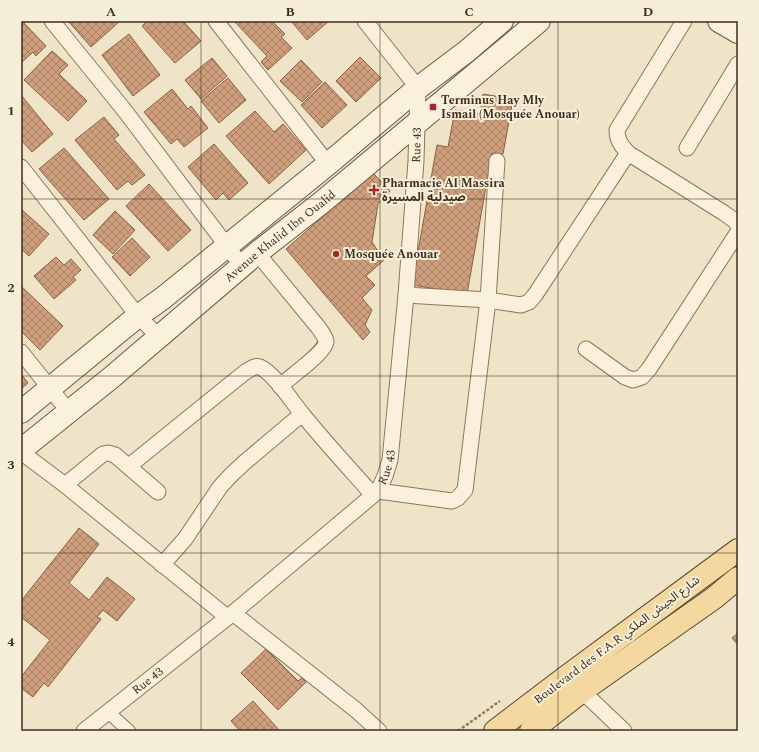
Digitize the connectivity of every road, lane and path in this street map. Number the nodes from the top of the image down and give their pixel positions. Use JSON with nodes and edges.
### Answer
{"nodes":[{"id":1,"x":52,"y":21,"type":"edge"},
{"id":2,"x":216,"y":21,"type":"edge"},
{"id":3,"x":365,"y":21,"type":"edge"},
{"id":4,"x":502,"y":21,"type":"edge"},
{"id":5,"x":539,"y":21,"type":"edge"},
{"id":6,"x":684,"y":21,"type":"edge"},
{"id":7,"x":719,"y":21,"type":"edge"},
{"id":8,"x":738,"y":32,"type":"edge"},
{"id":9,"x":738,"y":64,"type":"edge"},
{"id":10,"x":418,"y":88,"type":"junction"},
{"id":11,"x":417,"y":122,"type":"junction"},
{"id":12,"x":687,"y":148,"type":"dead end"},
{"id":13,"x":628,"y":153,"type":"junction"},
{"id":14,"x":498,"y":161,"type":"dead end"},
{"id":15,"x":328,"y":164,"type":"junction"},
{"id":16,"x":21,"y":167,"type":"edge"},
{"id":17,"x":738,"y":225,"type":"edge"},
{"id":18,"x":738,"y":232,"type":"edge"},
{"id":19,"x":227,"y":246,"type":"junction"},
{"id":20,"x":250,"y":259,"type":"junction"},
{"id":21,"x":406,"y":295,"type":"junction"},
{"id":22,"x":488,"y":300,"type":"junction"},
{"id":23,"x":138,"y":316,"type":"junction"},
{"id":24,"x":158,"y":337,"type":"junction"},
{"id":25,"x":586,"y":349,"type":"dead end"},
{"id":26,"x":21,"y":352,"type":"edge"},
{"id":27,"x":280,"y":386,"type":"junction"},
{"id":28,"x":50,"y":388,"type":"junction"},
{"id":29,"x":21,"y":412,"type":"edge"},
{"id":30,"x":69,"y":412,"type":"junction"},
{"id":31,"x":302,"y":414,"type":"junction"},
{"id":32,"x":21,"y":451,"type":"edge"},
{"id":33,"x":129,"y":466,"type":"junction"},
{"id":34,"x":65,"y":485,"type":"junction"},
{"id":35,"x":158,"y":492,"type":"dead end"},
{"id":36,"x":375,"y":493,"type":"junction"},
{"id":37,"x":738,"y":550,"type":"edge"},
{"id":38,"x":162,"y":565,"type":"junction"},
{"id":39,"x":738,"y":578,"type":"edge"},
{"id":40,"x":230,"y":615,"type":"junction"},
{"id":41,"x":582,"y":692,"type":"junction"},
{"id":42,"x":108,"y":712,"type":"junction"},
{"id":43,"x":84,"y":731,"type":"edge"},
{"id":44,"x":129,"y":731,"type":"edge"},
{"id":45,"x":380,"y":731,"type":"edge"},
{"id":46,"x":495,"y":731,"type":"edge"},
{"id":47,"x":531,"y":731,"type":"edge"},
{"id":48,"x":624,"y":731,"type":"edge"}],
"edges":[{"from":1,"to":19,"type":"street"},
{"from":2,"to":15,"type":"street"},
{"from":3,"to":10,"type":"street"},
{"from":4,"to":10,"type":"main road","name":"Avenue Khalid Ibn Oualid"},
{"from":5,"to":11,"type":"main road","name":"Avenue Khalid Ibn Oualid"},
{"from":6,"to":13,"type":"street"},
{"from":7,"to":8,"type":"main road"},
{"from":9,"to":12,"type":"street"},
{"from":10,"to":11,"type":"street","name":"Rue 43"},
{"from":10,"to":15,"type":"main road","name":"Avenue Khalid Ibn Oualid"},
{"from":11,"to":20,"type":"main road","name":"Avenue Khalid Ibn Oualid"},
{"from":11,"to":21,"type":"street","name":"Rue 43"},
{"from":13,"to":17,"type":"street"},
{"from":13,"to":22,"type":"street"},
{"from":14,"to":22,"type":"street"},
{"from":15,"to":19,"type":"main road","name":"Avenue Khalid Ibn Oualid"},
{"from":16,"to":23,"type":"street"},
{"from":18,"to":25,"type":"street"},
{"from":19,"to":20,"type":"street"},
{"from":19,"to":23,"type":"main road","name":"Avenue Khalid Ibn Oualid"},
{"from":20,"to":24,"type":"main road","name":"Avenue Khalid Ibn Oualid"},
{"from":20,"to":27,"type":"street"},
{"from":21,"to":22,"type":"street"},
{"from":21,"to":36,"type":"street","name":"Rue 43"},
{"from":22,"to":36,"type":"street"},
{"from":23,"to":24,"type":"street"},
{"from":23,"to":28,"type":"main road","name":"Avenue Khalid Ibn Oualid"},
{"from":24,"to":30,"type":"main road","name":"Avenue Khalid Ibn Oualid"},
{"from":26,"to":28,"type":"street"},
{"from":27,"to":31,"type":"street"},
{"from":27,"to":33,"type":"street"},
{"from":28,"to":29,"type":"main road","name":"Avenue Khalid Ibn Oualid"},
{"from":28,"to":30,"type":"street"},
{"from":30,"to":32,"type":"main road","name":"Avenue Khalid Ibn Oualid"},
{"from":31,"to":36,"type":"street"},
{"from":31,"to":38,"type":"street"},
{"from":32,"to":34,"type":"street"},
{"from":33,"to":34,"type":"street"},
{"from":33,"to":35,"type":"street"},
{"from":34,"to":38,"type":"street"},
{"from":36,"to":40,"type":"street","name":"Rue 43"},
{"from":37,"to":46,"type":"main road","name":"Boulevard des F.A.R شارع الجيش الملكي"},
{"from":38,"to":40,"type":"street"},
{"from":39,"to":41,"type":"main road","name":"Boulevard des F.A.R شارع الجيش الملكي"},
{"from":40,"to":42,"type":"street","name":"Rue 43"},
{"from":40,"to":45,"type":"street"},
{"from":41,"to":47,"type":"main road","name":"Boulevard des F.A.R شارع الجيش الملكي"},
{"from":41,"to":48,"type":"street"},
{"from":42,"to":43,"type":"street","name":"Rue 43"},
{"from":42,"to":44,"type":"street"}]}
